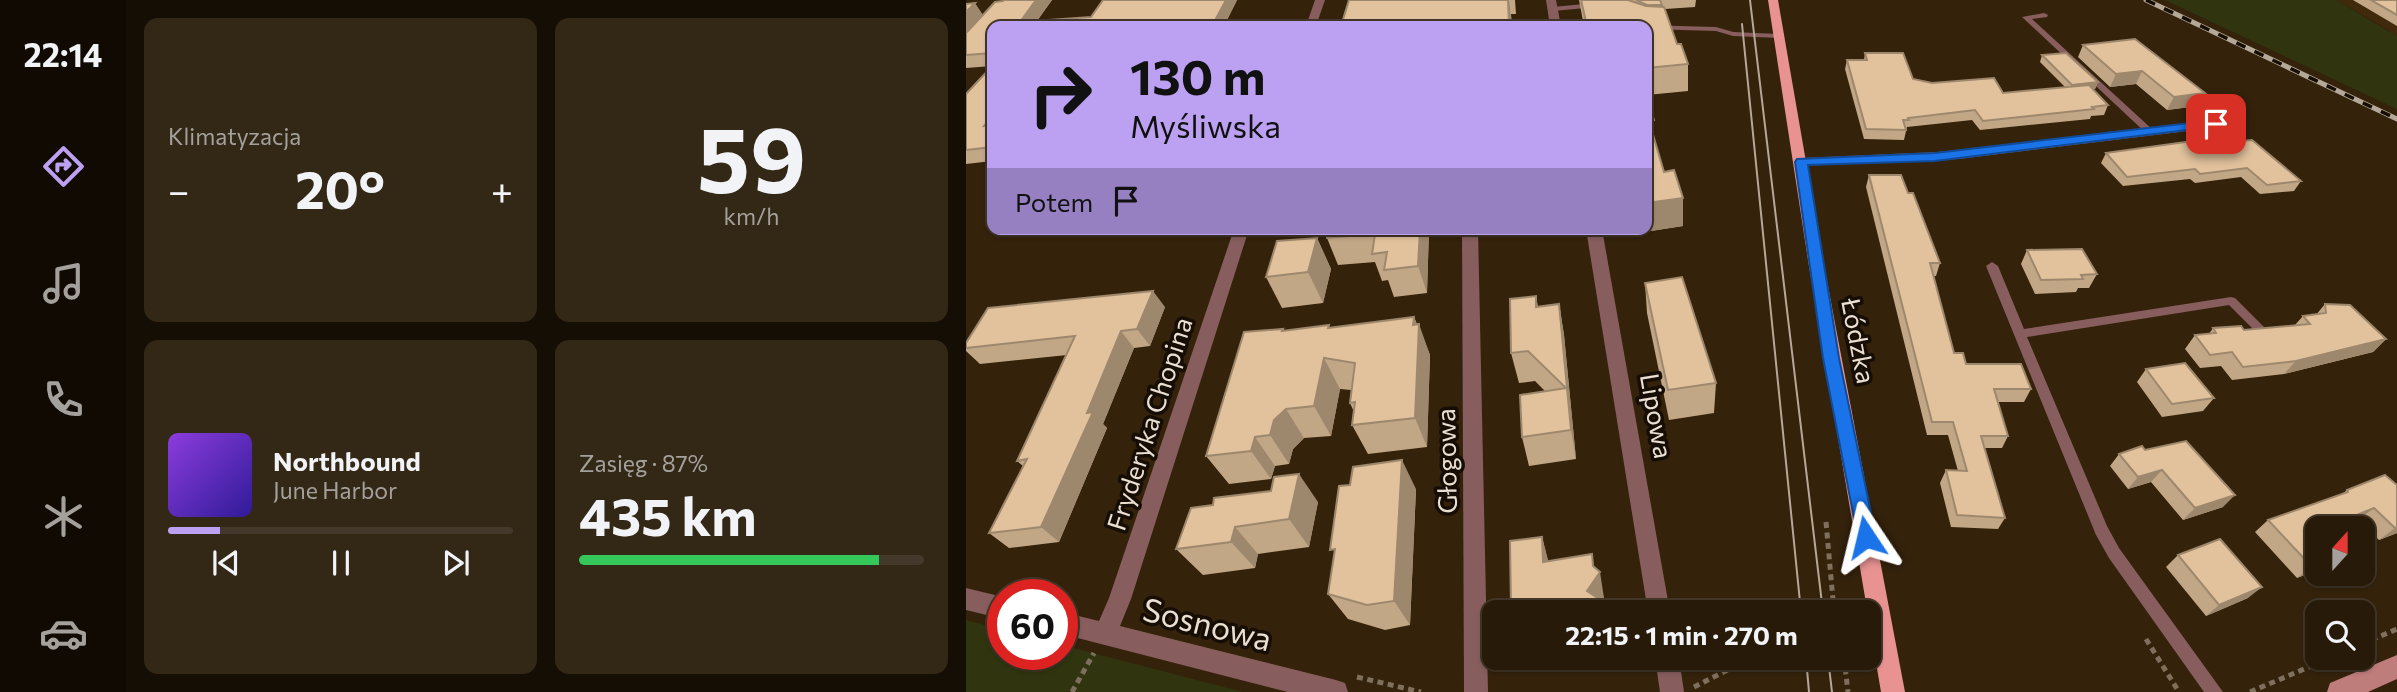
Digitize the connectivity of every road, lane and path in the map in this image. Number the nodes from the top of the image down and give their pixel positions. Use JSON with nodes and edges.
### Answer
{"nodes":[{"id":1,"x":1320,"y":0,"type":"edge"},
{"id":2,"x":1773,"y":0,"type":"edge"},
{"id":3,"x":1604,"y":4,"type":"edge"},
{"id":4,"x":1552,"y":5,"type":"edge"},
{"id":5,"x":2044,"y":15,"type":"dead end"},
{"id":6,"x":1313,"y":21,"type":"edge"},
{"id":7,"x":1652,"y":26,"type":"edge"},
{"id":8,"x":1779,"y":36,"type":"junction"},
{"id":9,"x":2216,"y":124,"type":"dead end"},
{"id":10,"x":2150,"y":132,"type":"junction"},
{"id":11,"x":1801,"y":162,"type":"junction"},
{"id":12,"x":1240,"y":235,"type":"edge"},
{"id":13,"x":1470,"y":235,"type":"edge"},
{"id":14,"x":1595,"y":235,"type":"edge"},
{"id":15,"x":1992,"y":266,"type":"dead end"},
{"id":16,"x":2258,"y":327,"type":"edge"},
{"id":17,"x":2019,"y":334,"type":"junction"},
{"id":18,"x":1826,"y":522,"type":"dead end"},
{"id":19,"x":966,"y":599,"type":"edge"},
{"id":20,"x":1657,"y":600,"type":"edge"},
{"id":21,"x":1833,"y":600,"type":"edge"},
{"id":22,"x":987,"y":604,"type":"edge"},
{"id":23,"x":1078,"y":627,"type":"edge"},
{"id":24,"x":2397,"y":629,"type":"edge"},
{"id":25,"x":1105,"y":634,"type":"junction"},
{"id":26,"x":2375,"y":638,"type":"edge"},
{"id":27,"x":2397,"y":667,"type":"edge"},
{"id":28,"x":2305,"y":669,"type":"edge"},
{"id":29,"x":1669,"y":670,"type":"edge"},
{"id":30,"x":1727,"y":670,"type":"edge"},
{"id":31,"x":1845,"y":670,"type":"edge"},
{"id":32,"x":1072,"y":692,"type":"edge"},
{"id":33,"x":1336,"y":692,"type":"edge"},
{"id":34,"x":1476,"y":692,"type":"edge"},
{"id":35,"x":1672,"y":692,"type":"edge"},
{"id":36,"x":1684,"y":692,"type":"edge"},
{"id":37,"x":1848,"y":692,"type":"edge"},
{"id":38,"x":1893,"y":692,"type":"edge"},
{"id":39,"x":2214,"y":692,"type":"edge"},
{"id":40,"x":2250,"y":692,"type":"edge"},
{"id":41,"x":2339,"y":692,"type":"edge"}],
"edges":[{"from":1,"to":6,"type":"street"},
{"from":2,"to":8,"type":"main road","name":"Łódzka"},
{"from":3,"to":4,"type":"lane"},
{"from":5,"to":10,"type":"lane"},
{"from":7,"to":8,"type":"lane"},
{"from":8,"to":11,"type":"main road","name":"Łódzka"},
{"from":9,"to":10,"type":"street"},
{"from":10,"to":11,"type":"street"},
{"from":11,"to":38,"type":"main road","name":"Łódzka"},
{"from":12,"to":25,"type":"street","name":"Fryderyka Chopina"},
{"from":13,"to":34,"type":"street","name":"Głogowa"},
{"from":14,"to":20,"type":"street","name":"Lipowa"},
{"from":15,"to":17,"type":"lane"},
{"from":16,"to":17,"type":"lane"},
{"from":17,"to":39,"type":"lane"},
{"from":18,"to":21,"type":"path"},
{"from":19,"to":22,"type":"street"},
{"from":23,"to":25,"type":"street","name":"Sosnowa"},
{"from":24,"to":26,"type":"path"},
{"from":25,"to":32,"type":"path"},
{"from":25,"to":33,"type":"street","name":"Sosnowa"},
{"from":27,"to":41,"type":"street"},
{"from":28,"to":40,"type":"path"},
{"from":29,"to":35,"type":"street"},
{"from":30,"to":36,"type":"path"},
{"from":31,"to":37,"type":"path"}]}
